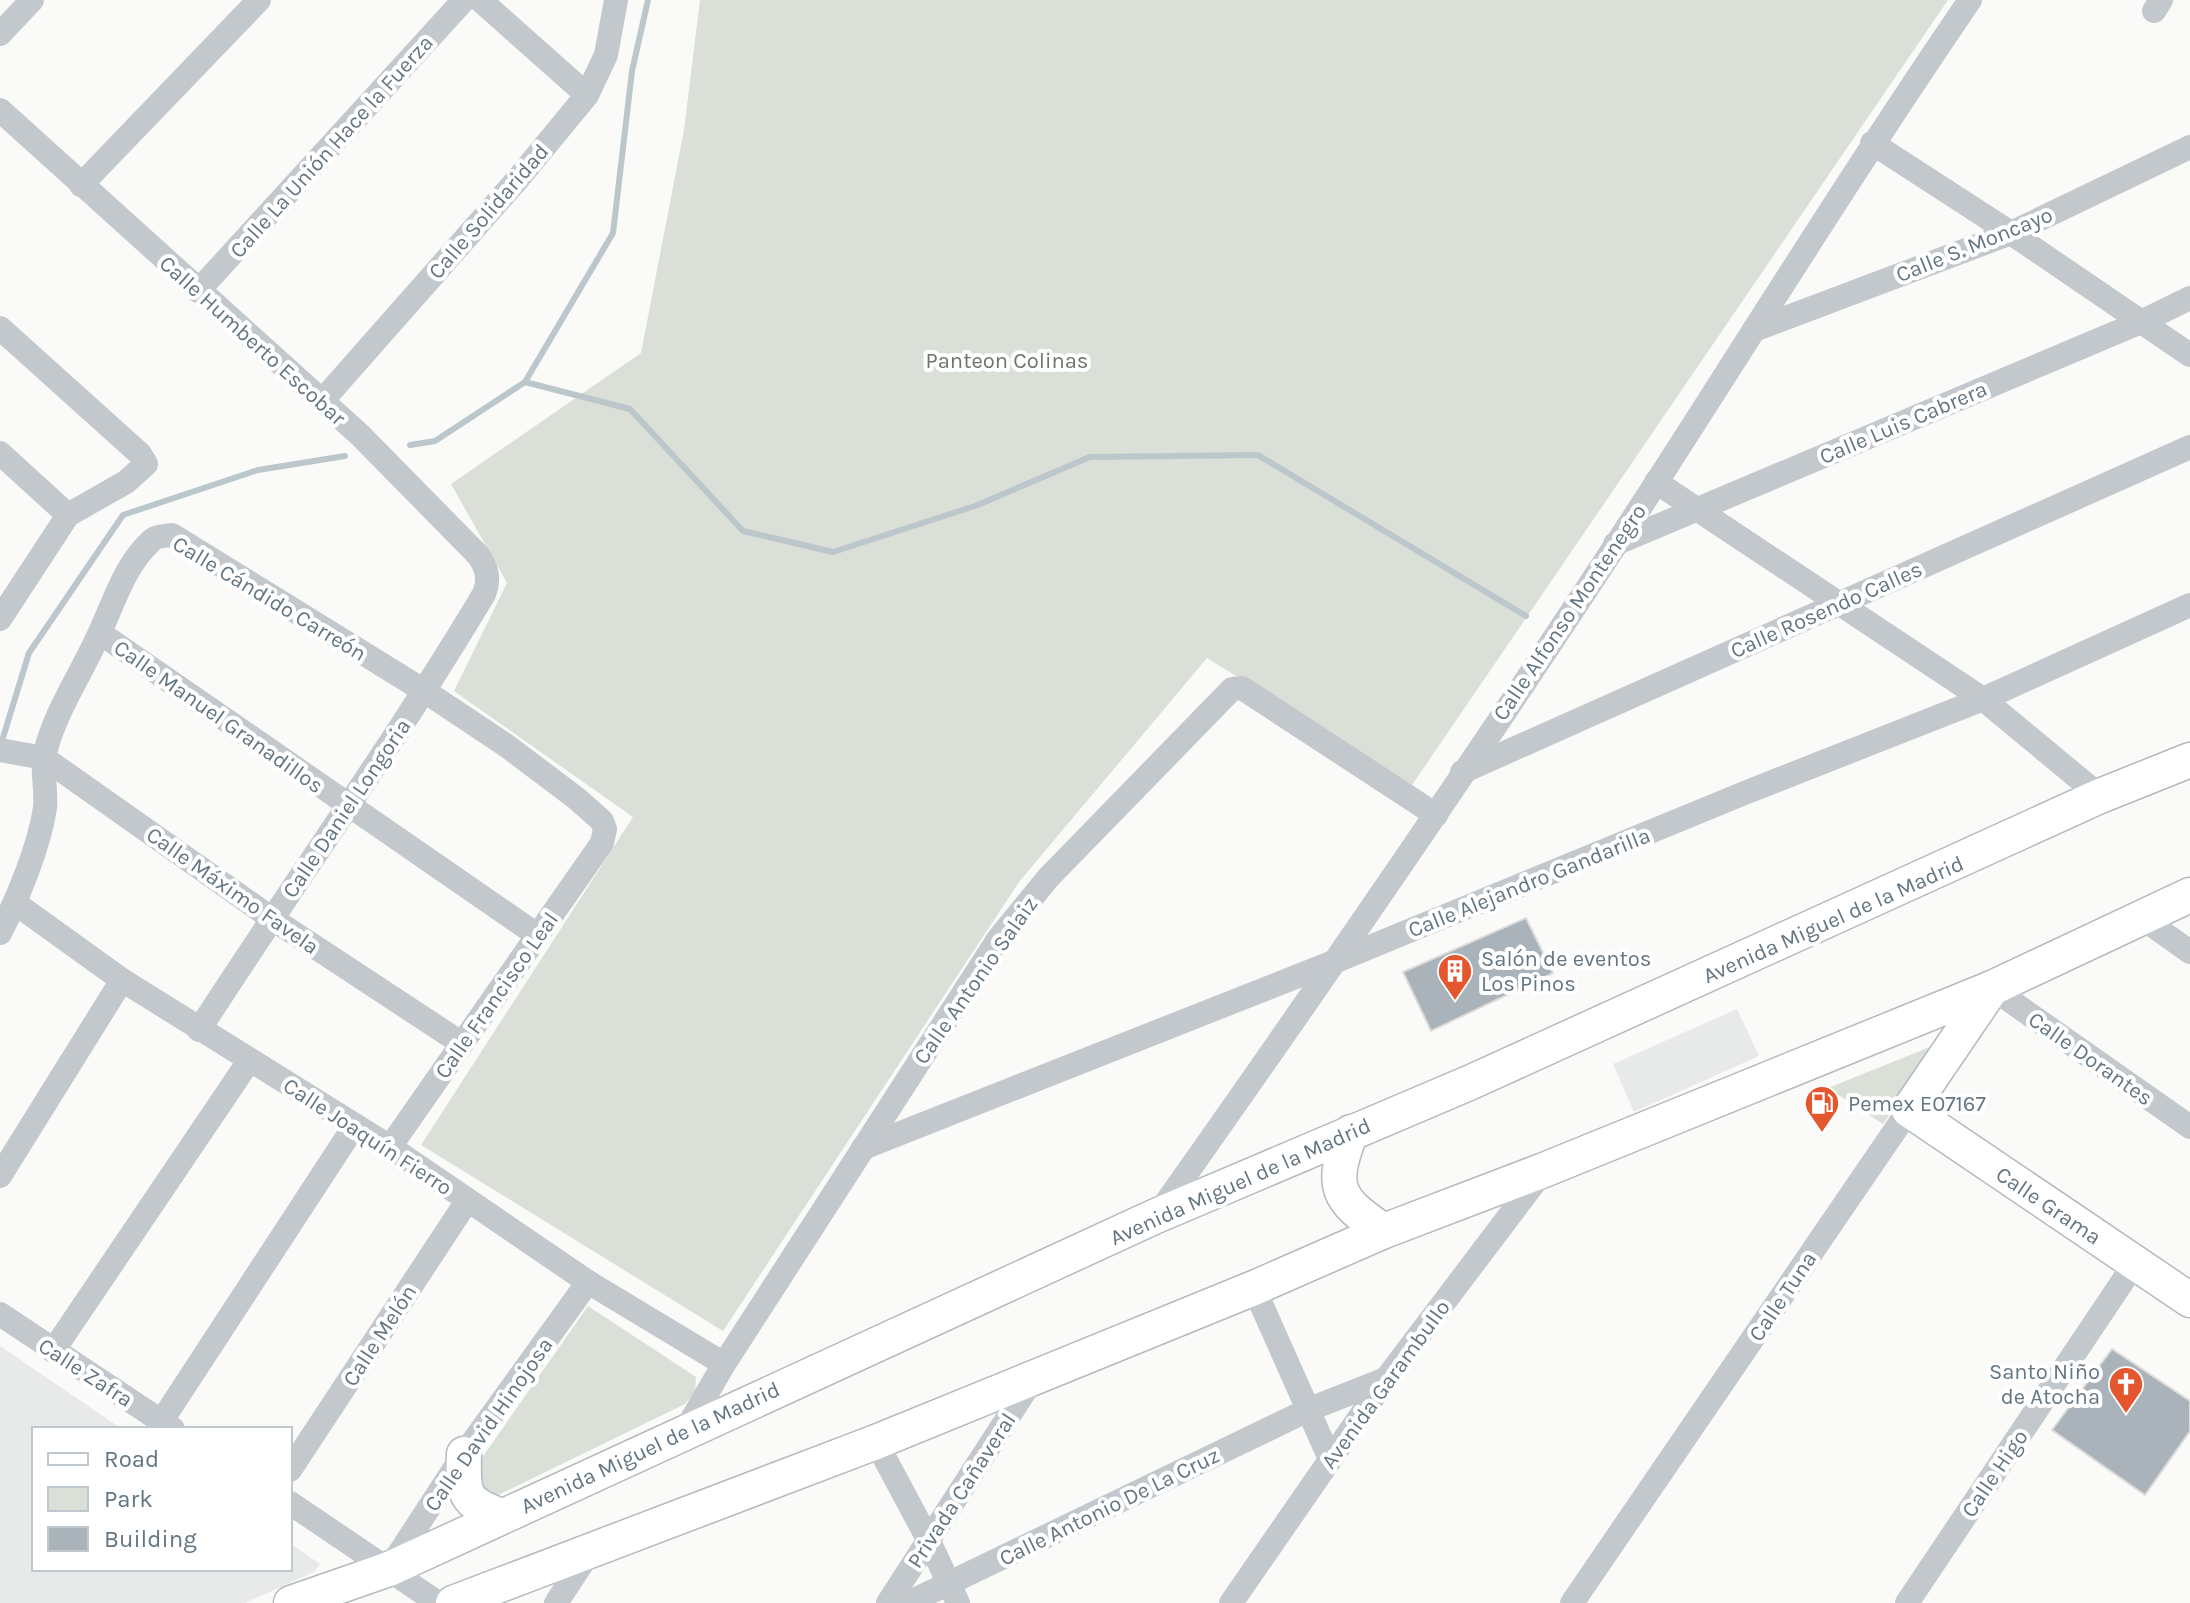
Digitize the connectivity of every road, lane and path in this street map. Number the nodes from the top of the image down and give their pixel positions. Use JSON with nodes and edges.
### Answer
{"nodes":[{"id":1,"x":32,"y":0,"type":"edge"},
{"id":2,"x":259,"y":0,"type":"edge"},
{"id":3,"x":464,"y":0,"type":"edge"},
{"id":4,"x":480,"y":0,"type":"edge"},
{"id":5,"x":616,"y":0,"type":"edge"},
{"id":6,"x":1970,"y":0,"type":"edge"},
{"id":7,"x":0,"y":34,"type":"edge"},
{"id":8,"x":587,"y":95,"type":"junction"},
{"id":9,"x":0,"y":110,"type":"edge"},
{"id":10,"x":1872,"y":143,"type":"junction"},
{"id":11,"x":2190,"y":147,"type":"edge"},
{"id":12,"x":81,"y":185,"type":"junction"},
{"id":13,"x":2011,"y":233,"type":"junction"},
{"id":14,"x":198,"y":291,"type":"junction"},
{"id":15,"x":2190,"y":298,"type":"edge"},
{"id":16,"x":2141,"y":322,"type":"junction"},
{"id":17,"x":0,"y":328,"type":"edge"},
{"id":18,"x":1754,"y":330,"type":"junction"},
{"id":19,"x":2190,"y":355,"type":"edge"},
{"id":20,"x":322,"y":401,"type":"junction"},
{"id":21,"x":2190,"y":447,"type":"edge"},
{"id":22,"x":0,"y":453,"type":"edge"},
{"id":23,"x":1656,"y":482,"type":"junction"},
{"id":24,"x":1697,"y":509,"type":"junction"},
{"id":25,"x":68,"y":515,"type":"junction"},
{"id":26,"x":1615,"y":544,"type":"junction"},
{"id":27,"x":488,"y":583,"type":"joint"},
{"id":28,"x":1840,"y":603,"type":"junction"},
{"id":29,"x":2190,"y":605,"type":"edge"},
{"id":30,"x":0,"y":619,"type":"edge"},
{"id":31,"x":100,"y":633,"type":"junction"},
{"id":32,"x":426,"y":692,"type":"junction"},
{"id":33,"x":1983,"y":699,"type":"junction"},
{"id":34,"x":0,"y":750,"type":"edge"},
{"id":35,"x":34,"y":757,"type":"junction"},
{"id":36,"x":2190,"y":760,"type":"edge"},
{"id":37,"x":1462,"y":772,"type":"junction"},
{"id":38,"x":2100,"y":796,"type":"junction"},
{"id":39,"x":348,"y":805,"type":"junction"},
{"id":40,"x":1436,"y":815,"type":"junction"},
{"id":41,"x":602,"y":843,"type":"joint"},
{"id":42,"x":2190,"y":895,"type":"edge"},
{"id":43,"x":15,"y":903,"type":"junction"},
{"id":44,"x":271,"y":918,"type":"junction"},
{"id":45,"x":2142,"y":918,"type":"junction"},
{"id":46,"x":0,"y":933,"type":"edge"},
{"id":47,"x":537,"y":935,"type":"junction"},
{"id":48,"x":2190,"y":952,"type":"edge"},
{"id":49,"x":1336,"y":961,"type":"junction"},
{"id":50,"x":122,"y":980,"type":"junction"},
{"id":51,"x":1992,"y":988,"type":"junction"},
{"id":52,"x":199,"y":1030,"type":"junction"},
{"id":53,"x":461,"y":1043,"type":"junction"},
{"id":54,"x":249,"y":1061,"type":"junction"},
{"id":55,"x":1909,"y":1110,"type":"junction"},
{"id":56,"x":355,"y":1125,"type":"junction"},
{"id":57,"x":2190,"y":1127,"type":"edge"},
{"id":58,"x":1351,"y":1132,"type":"junction"},
{"id":59,"x":390,"y":1147,"type":"junction"},
{"id":60,"x":863,"y":1148,"type":"junction"},
{"id":61,"x":1544,"y":1170,"type":"junction"},
{"id":62,"x":0,"y":1176,"type":"edge"},
{"id":63,"x":467,"y":1201,"type":"junction"},
{"id":64,"x":1156,"y":1216,"type":"junction"},
{"id":65,"x":1384,"y":1231,"type":"junction"},
{"id":66,"x":2135,"y":1263,"type":"junction"},
{"id":67,"x":588,"y":1282,"type":"junction"},
{"id":68,"x":1254,"y":1288,"type":"junction"},
{"id":69,"x":2190,"y":1300,"type":"edge"},
{"id":70,"x":0,"y":1314,"type":"edge"},
{"id":71,"x":53,"y":1351,"type":"junction"},
{"id":72,"x":724,"y":1364,"type":"junction"},
{"id":73,"x":1034,"y":1377,"type":"junction"},
{"id":74,"x":1386,"y":1379,"type":"junction"},
{"id":75,"x":1310,"y":1409,"type":"junction"},
{"id":76,"x":167,"y":1425,"type":"edge"},
{"id":77,"x":685,"y":1431,"type":"junction"},
{"id":78,"x":876,"y":1442,"type":"junction"},
{"id":79,"x":464,"y":1454,"type":"junction"},
{"id":80,"x":1330,"y":1459,"type":"junction"},
{"id":81,"x":292,"y":1467,"type":"edge"},
{"id":82,"x":292,"y":1504,"type":"edge"},
{"id":83,"x":502,"y":1516,"type":"junction"},
{"id":84,"x":929,"y":1541,"type":"junction"},
{"id":85,"x":589,"y":1553,"type":"junction"},
{"id":86,"x":389,"y":1569,"type":"junction"},
{"id":87,"x":953,"y":1593,"type":"edge"},
{"id":88,"x":338,"y":1595,"type":"edge"},
{"id":89,"x":291,"y":1603,"type":"edge"},
{"id":90,"x":438,"y":1603,"type":"edge"},
{"id":91,"x":453,"y":1603,"type":"edge"},
{"id":92,"x":556,"y":1603,"type":"edge"},
{"id":93,"x":888,"y":1603,"type":"edge"},
{"id":94,"x":908,"y":1603,"type":"edge"},
{"id":95,"x":1231,"y":1603,"type":"edge"},
{"id":96,"x":1572,"y":1603,"type":"edge"},
{"id":97,"x":1907,"y":1603,"type":"edge"}],
"edges":[{"from":1,"to":7,"type":"street"},
{"from":2,"to":12,"type":"street"},
{"from":3,"to":14,"type":"street","name":"Calle La Unión Hace la Fuerza"},
{"from":4,"to":8,"type":"street"},
{"from":5,"to":8,"type":"street","name":"Calle Solidaridad"},
{"from":6,"to":10,"type":"street","name":"Calle Alfonso Montenegro"},
{"from":8,"to":20,"type":"street","name":"Calle Solidaridad"},
{"from":9,"to":12,"type":"street","name":"Calle Humberto Escobar"},
{"from":10,"to":13,"type":"street"},
{"from":10,"to":18,"type":"street","name":"Calle Alfonso Montenegro"},
{"from":11,"to":13,"type":"street","name":"Calle S. Moncayo"},
{"from":12,"to":14,"type":"street","name":"Calle Humberto Escobar"},
{"from":13,"to":16,"type":"street"},
{"from":13,"to":18,"type":"street","name":"Calle S. Moncayo"},
{"from":14,"to":20,"type":"street","name":"Calle Humberto Escobar"},
{"from":15,"to":16,"type":"street","name":"Calle Luis Cabrera"},
{"from":16,"to":19,"type":"street"},
{"from":16,"to":24,"type":"street","name":"Calle Luis Cabrera"},
{"from":17,"to":25,"type":"street"},
{"from":18,"to":23,"type":"street","name":"Calle Alfonso Montenegro"},
{"from":20,"to":27,"type":"street","name":"Calle Humberto Escobar"},
{"from":21,"to":28,"type":"street","name":"Calle Rosendo Calles"},
{"from":22,"to":25,"type":"street"},
{"from":23,"to":24,"type":"street"},
{"from":23,"to":26,"type":"street","name":"Calle Alfonso Montenegro"},
{"from":24,"to":26,"type":"street","name":"Calle Luis Cabrera"},
{"from":24,"to":28,"type":"street"},
{"from":25,"to":30,"type":"street"},
{"from":26,"to":37,"type":"street","name":"Calle Alfonso Montenegro"},
{"from":27,"to":32,"type":"street","name":"Calle Daniel Longoria"},
{"from":28,"to":33,"type":"street"},
{"from":28,"to":37,"type":"street","name":"Calle Rosendo Calles"},
{"from":29,"to":33,"type":"street","name":"Calle Alejandro Gandarilla"},
{"from":31,"to":32,"type":"street","name":"Calle Cándido Carreón"},
{"from":31,"to":35,"type":"street","name":"Calle Cándido Carreón"},
{"from":31,"to":39,"type":"street","name":"Calle Manuel Granadillos"},
{"from":32,"to":39,"type":"street","name":"Calle Daniel Longoria"},
{"from":32,"to":41,"type":"street","name":"Calle Cándido Carreón"},
{"from":33,"to":38,"type":"street"},
{"from":33,"to":49,"type":"street","name":"Calle Alejandro Gandarilla"},
{"from":34,"to":35,"type":"street","name":"Calle Máximo Favela"},
{"from":35,"to":43,"type":"street","name":"Calle Cándido Carreón"},
{"from":35,"to":44,"type":"street","name":"Calle Máximo Favela"},
{"from":36,"to":38,"type":"main road","name":"Avenida Miguel de la Madrid"},
{"from":37,"to":40,"type":"street","name":"Calle Alfonso Montenegro"},
{"from":38,"to":58,"type":"main road","name":"Avenida Miguel de la Madrid"},
{"from":39,"to":44,"type":"street","name":"Calle Daniel Longoria"},
{"from":39,"to":47,"type":"street","name":"Calle Manuel Granadillos"},
{"from":40,"to":49,"type":"street","name":"Calle Alfonso Montenegro"},
{"from":40,"to":60,"type":"street","name":"Calle Antonio Salaiz"},
{"from":41,"to":47,"type":"street","name":"Calle Francisco Leal"},
{"from":42,"to":45,"type":"main road"},
{"from":43,"to":46,"type":"street","name":"Calle Cándido Carreón"},
{"from":43,"to":50,"type":"street","name":"Calle Joaquín Fierro"},
{"from":44,"to":52,"type":"street","name":"Calle Daniel Longoria"},
{"from":44,"to":53,"type":"street","name":"Calle Máximo Favela"},
{"from":45,"to":48,"type":"street"},
{"from":45,"to":51,"type":"main road"},
{"from":47,"to":53,"type":"street","name":"Calle Francisco Leal"},
{"from":49,"to":60,"type":"street","name":"Calle Alejandro Gandarilla"},
{"from":49,"to":64,"type":"street","name":"Calle Alfonso Montenegro"},
{"from":50,"to":52,"type":"street","name":"Calle Joaquín Fierro"},
{"from":50,"to":62,"type":"street"},
{"from":51,"to":55,"type":"main road","name":"Calle Tuna"},
{"from":51,"to":57,"type":"street","name":"Calle Dorantes"},
{"from":51,"to":61,"type":"main road"},
{"from":52,"to":54,"type":"street","name":"Calle Joaquín Fierro"},
{"from":53,"to":59,"type":"street","name":"Calle Francisco Leal"},
{"from":54,"to":56,"type":"street","name":"Calle Joaquín Fierro"},
{"from":54,"to":71,"type":"street"},
{"from":55,"to":66,"type":"main road","name":"Calle Grama"},
{"from":55,"to":96,"type":"street","name":"Calle Tuna"},
{"from":56,"to":59,"type":"street","name":"Calle Joaquín Fierro"},
{"from":56,"to":76,"type":"street"},
{"from":58,"to":64,"type":"main road","name":"Avenida Miguel de la Madrid"},
{"from":58,"to":65,"type":"main road"},
{"from":59,"to":63,"type":"street","name":"Calle Joaquín Fierro"},
{"from":60,"to":72,"type":"street","name":"Calle Antonio Salaiz"},
{"from":61,"to":65,"type":"main road"},
{"from":61,"to":74,"type":"street","name":"Avenida Garambullo"},
{"from":63,"to":67,"type":"street","name":"Calle Joaquín Fierro"},
{"from":63,"to":81,"type":"street","name":"Calle Melón"},
{"from":64,"to":77,"type":"main road","name":"Avenida Miguel de la Madrid"},
{"from":65,"to":68,"type":"main road"},
{"from":66,"to":69,"type":"main road","name":"Calle Grama"},
{"from":66,"to":97,"type":"street","name":"Calle Higo"},
{"from":67,"to":72,"type":"street","name":"Calle Joaquín Fierro"},
{"from":67,"to":79,"type":"street","name":"Calle David Hinojosa"},
{"from":68,"to":73,"type":"main road"},
{"from":68,"to":75,"type":"street"},
{"from":70,"to":71,"type":"street","name":"Calle Zafra"},
{"from":71,"to":76,"type":"street","name":"Calle Zafra"},
{"from":72,"to":77,"type":"street","name":"Calle Antonio Salaiz"},
{"from":73,"to":78,"type":"main road"},
{"from":73,"to":84,"type":"street","name":"Privada Cañaveral"},
{"from":74,"to":75,"type":"street","name":"Calle Antonio De La Cruz"},
{"from":74,"to":80,"type":"street","name":"Avenida Garambullo"},
{"from":75,"to":80,"type":"street"},
{"from":75,"to":87,"type":"street","name":"Calle Antonio De La Cruz"},
{"from":77,"to":83,"type":"main road","name":"Avenida Miguel de la Madrid"},
{"from":78,"to":84,"type":"street"},
{"from":78,"to":85,"type":"main road"},
{"from":79,"to":83,"type":"main road"},
{"from":79,"to":86,"type":"street","name":"Calle David Hinojosa"},
{"from":80,"to":95,"type":"street","name":"Avenida Garambullo"},
{"from":82,"to":86,"type":"street"},
{"from":83,"to":86,"type":"main road","name":"Avenida Miguel de la Madrid"},
{"from":84,"to":87,"type":"street"},
{"from":84,"to":93,"type":"street","name":"Privada Cañaveral"},
{"from":85,"to":91,"type":"main road"},
{"from":85,"to":92,"type":"street"},
{"from":86,"to":88,"type":"main road","name":"Avenida Miguel de la Madrid"},
{"from":86,"to":90,"type":"street"},
{"from":87,"to":94,"type":"street","name":"Calle Antonio De La Cruz"},
{"from":88,"to":89,"type":"main road","name":"Avenida Miguel de la Madrid"}]}
